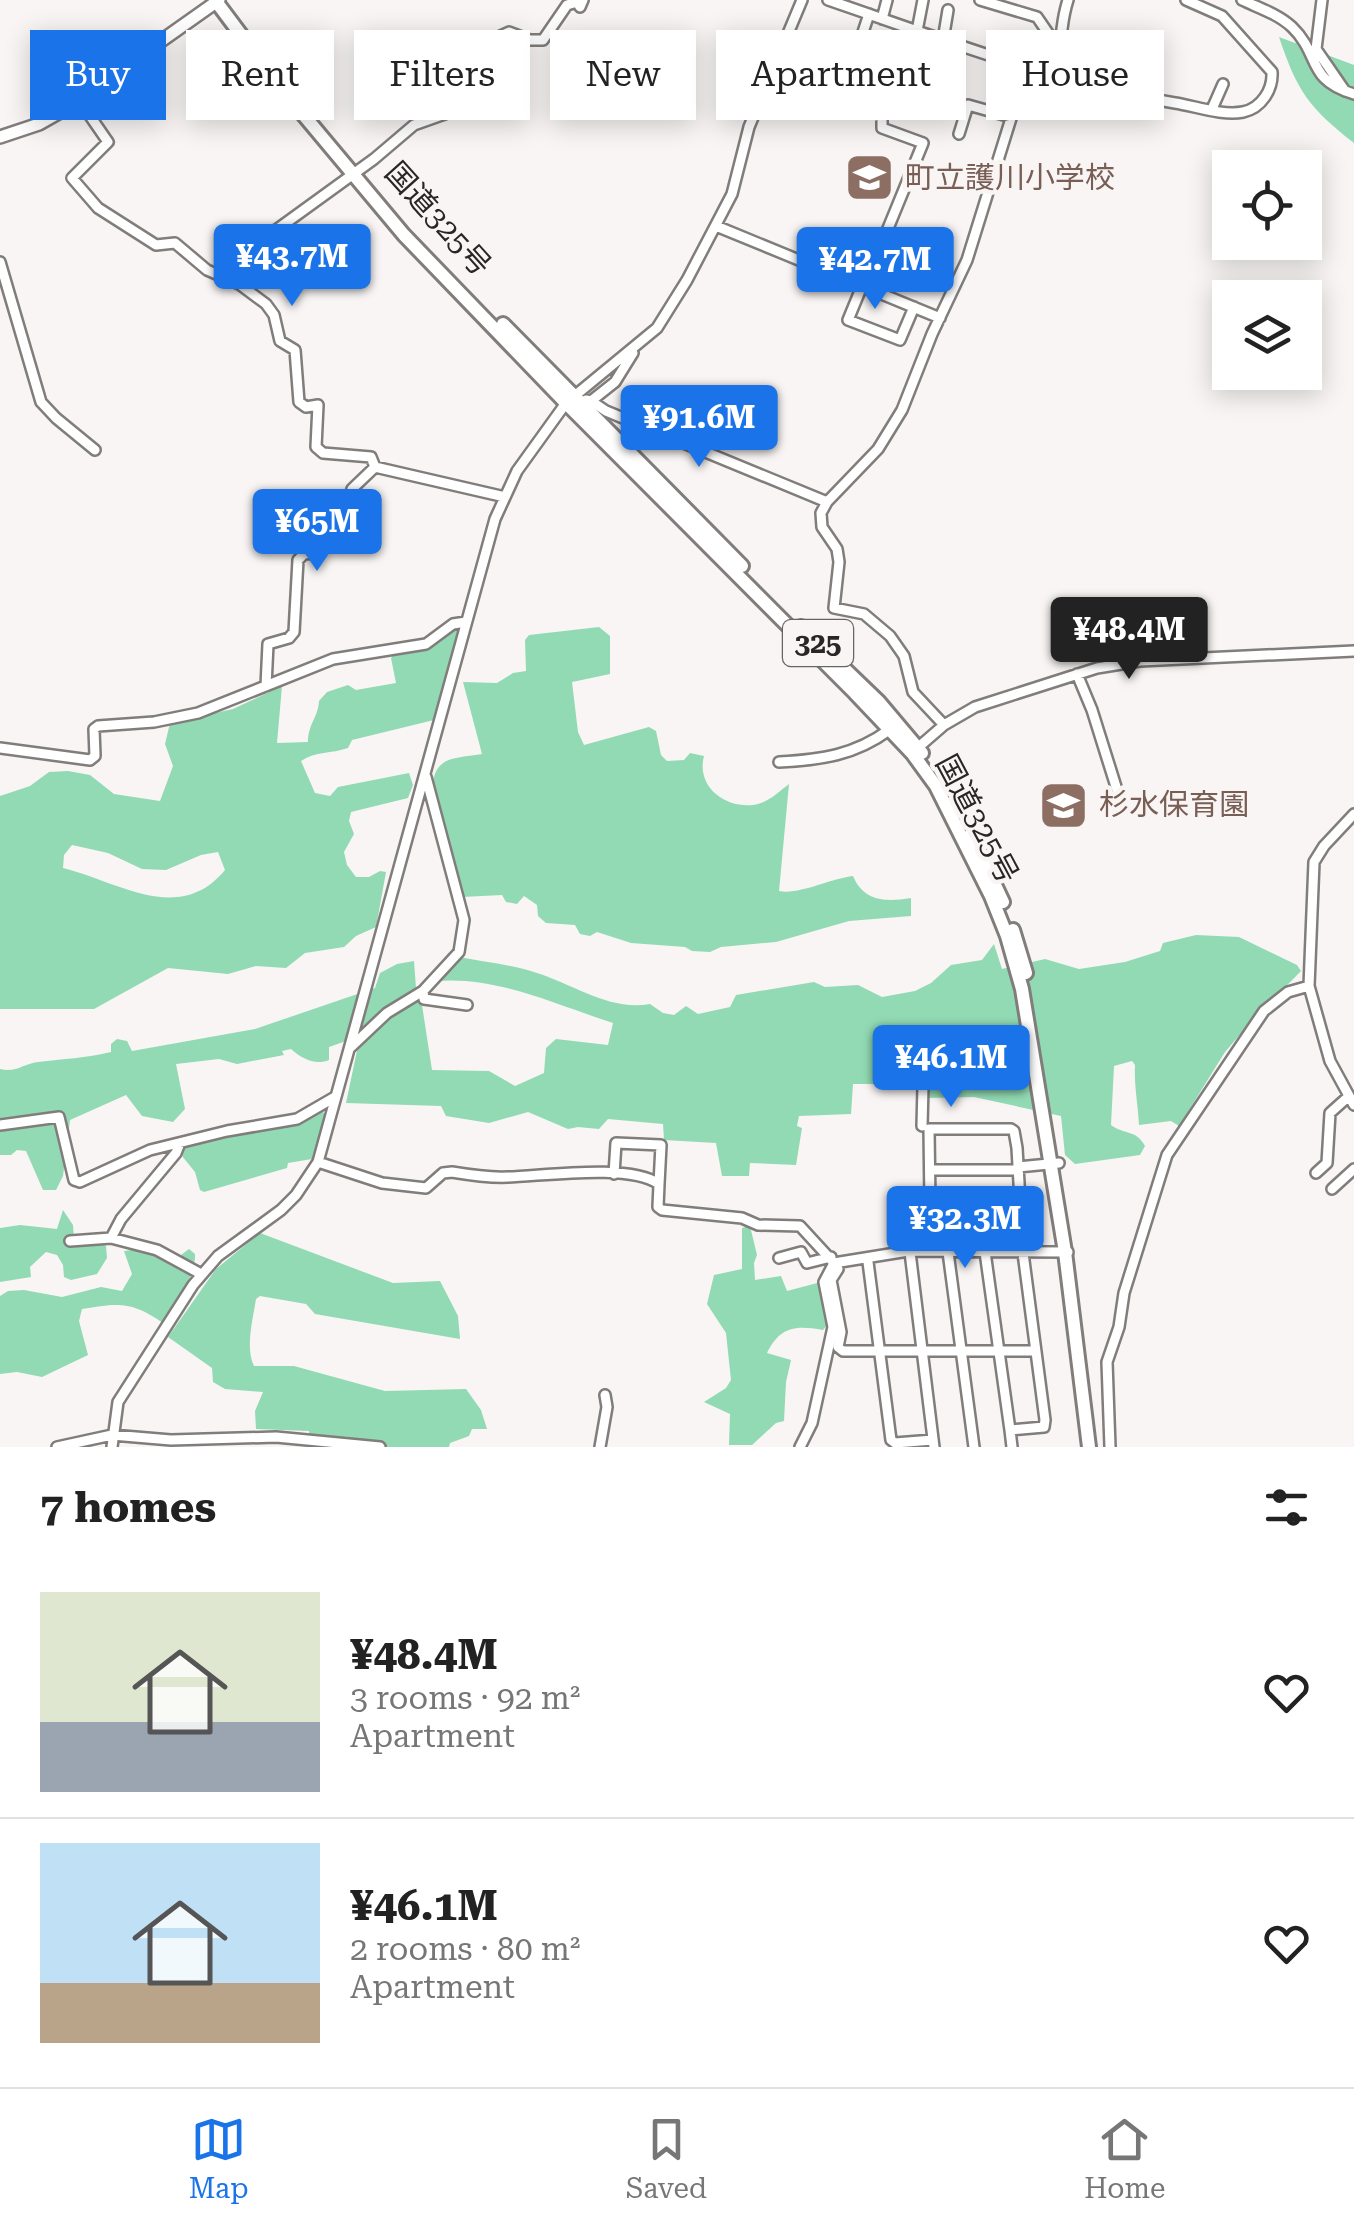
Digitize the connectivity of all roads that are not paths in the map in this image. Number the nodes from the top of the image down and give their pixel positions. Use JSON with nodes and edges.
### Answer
{"nodes":[{"id":1,"x":219,"y":0,"type":"edge"},
{"id":2,"x":583,"y":0,"type":"edge"},
{"id":3,"x":802,"y":0,"type":"edge"},
{"id":4,"x":828,"y":0,"type":"edge"},
{"id":5,"x":843,"y":0,"type":"edge"},
{"id":6,"x":888,"y":0,"type":"edge"},
{"id":7,"x":922,"y":0,"type":"edge"},
{"id":8,"x":980,"y":0,"type":"edge"},
{"id":9,"x":1068,"y":0,"type":"edge"},
{"id":10,"x":1186,"y":0,"type":"edge"},
{"id":11,"x":1242,"y":0,"type":"edge"},
{"id":12,"x":1322,"y":0,"type":"edge"},
{"id":13,"x":856,"y":6,"type":"edge"},
{"id":14,"x":948,"y":10,"type":"dead end"},
{"id":15,"x":870,"y":14,"type":"junction"},
{"id":16,"x":882,"y":18,"type":"junction"},
{"id":17,"x":865,"y":30,"type":"edge"},
{"id":18,"x":914,"y":30,"type":"edge"},
{"id":19,"x":917,"y":30,"type":"edge"},
{"id":20,"x":945,"y":30,"type":"edge"},
{"id":21,"x":1046,"y":30,"type":"edge"},
{"id":22,"x":1062,"y":30,"type":"edge"},
{"id":23,"x":166,"y":38,"type":"edge"},
{"id":24,"x":1223,"y":84,"type":"dead end"},
{"id":25,"x":1349,"y":93,"type":"edge"},
{"id":26,"x":1164,"y":101,"type":"edge"},
{"id":27,"x":1212,"y":109,"type":"junction"},
{"id":28,"x":986,"y":110,"type":"edge"},
{"id":29,"x":46,"y":120,"type":"edge"},
{"id":30,"x":93,"y":120,"type":"edge"},
{"id":31,"x":882,"y":120,"type":"edge"},
{"id":32,"x":1010,"y":120,"type":"edge"},
{"id":33,"x":959,"y":134,"type":"dead end"},
{"id":34,"x":0,"y":137,"type":"edge"},
{"id":35,"x":355,"y":170,"type":"junction"},
{"id":36,"x":716,"y":226,"type":"junction"},
{"id":37,"x":0,"y":262,"type":"edge"},
{"id":38,"x":220,"y":276,"type":"junction"},
{"id":39,"x":863,"y":286,"type":"junction"},
{"id":40,"x":914,"y":308,"type":"junction"},
{"id":41,"x":940,"y":318,"type":"junction"},
{"id":42,"x":637,"y":346,"type":"junction"},
{"id":43,"x":577,"y":400,"type":"junction"},
{"id":44,"x":95,"y":450,"type":"dead end"},
{"id":45,"x":375,"y":467,"type":"junction"},
{"id":46,"x":505,"y":497,"type":"junction"},
{"id":47,"x":827,"y":502,"type":"junction"},
{"id":48,"x":466,"y":622,"type":"junction"},
{"id":49,"x":1354,"y":651,"type":"edge"},
{"id":50,"x":1077,"y":674,"type":"junction"},
{"id":51,"x":266,"y":686,"type":"junction"},
{"id":52,"x":944,"y":725,"type":"junction"},
{"id":53,"x":889,"y":730,"type":"junction"},
{"id":54,"x":0,"y":748,"type":"edge"},
{"id":55,"x":915,"y":750,"type":"junction"},
{"id":56,"x":780,"y":762,"type":"dead end"},
{"id":57,"x":425,"y":774,"type":"junction"},
{"id":58,"x":1118,"y":793,"type":"dead end"},
{"id":59,"x":1354,"y":814,"type":"edge"},
{"id":60,"x":1309,"y":986,"type":"junction"},
{"id":61,"x":422,"y":991,"type":"junction"},
{"id":62,"x":468,"y":1005,"type":"dead end"},
{"id":63,"x":348,"y":1050,"type":"junction"},
{"id":64,"x":923,"y":1086,"type":"dead end"},
{"id":65,"x":335,"y":1097,"type":"junction"},
{"id":66,"x":1352,"y":1101,"type":"edge"},
{"id":67,"x":0,"y":1126,"type":"edge"},
{"id":68,"x":921,"y":1126,"type":"junction"},
{"id":69,"x":180,"y":1142,"type":"junction"},
{"id":70,"x":318,"y":1162,"type":"junction"},
{"id":71,"x":1055,"y":1163,"type":"junction"},
{"id":72,"x":1018,"y":1168,"type":"junction"},
{"id":73,"x":1354,"y":1169,"type":"edge"},
{"id":74,"x":932,"y":1170,"type":"junction"},
{"id":75,"x":1316,"y":1173,"type":"dead end"},
{"id":76,"x":614,"y":1174,"type":"junction"},
{"id":77,"x":658,"y":1184,"type":"junction"},
{"id":78,"x":1332,"y":1189,"type":"dead end"},
{"id":79,"x":928,"y":1209,"type":"junction"},
{"id":80,"x":1020,"y":1210,"type":"junction"},
{"id":81,"x":111,"y":1238,"type":"junction"},
{"id":82,"x":70,"y":1241,"type":"dead end"},
{"id":83,"x":908,"y":1251,"type":"junction"},
{"id":84,"x":948,"y":1252,"type":"junction"},
{"id":85,"x":985,"y":1252,"type":"junction"},
{"id":86,"x":1023,"y":1252,"type":"junction"},
{"id":87,"x":1068,"y":1252,"type":"junction"},
{"id":88,"x":878,"y":1256,"type":"junction"},
{"id":89,"x":779,"y":1258,"type":"dead end"},
{"id":90,"x":832,"y":1260,"type":"junction"},
{"id":91,"x":868,"y":1262,"type":"junction"},
{"id":92,"x":201,"y":1274,"type":"junction"},
{"id":93,"x":1036,"y":1351,"type":"junction"},
{"id":94,"x":922,"y":1352,"type":"junction"},
{"id":95,"x":961,"y":1352,"type":"junction"},
{"id":96,"x":999,"y":1352,"type":"junction"},
{"id":97,"x":882,"y":1353,"type":"junction"},
{"id":98,"x":604,"y":1395,"type":"dead end"},
{"id":99,"x":1010,"y":1430,"type":"junction"},
{"id":100,"x":112,"y":1434,"type":"junction"},
{"id":101,"x":270,"y":1442,"type":"edge"},
{"id":102,"x":934,"y":1444,"type":"edge"},
{"id":103,"x":58,"y":1447,"type":"edge"},
{"id":104,"x":112,"y":1447,"type":"edge"},
{"id":105,"x":380,"y":1447,"type":"edge"},
{"id":106,"x":600,"y":1447,"type":"edge"},
{"id":107,"x":800,"y":1447,"type":"edge"},
{"id":108,"x":974,"y":1447,"type":"edge"},
{"id":109,"x":1012,"y":1447,"type":"edge"},
{"id":110,"x":1089,"y":1447,"type":"edge"},
{"id":111,"x":1097,"y":1447,"type":"edge"},
{"id":112,"x":1110,"y":1447,"type":"edge"}],
"edges":[{"from":1,"to":23,"type":"main road"},
{"from":1,"to":35,"type":"highway","name":"国道325号","number":"325"},
{"from":2,"to":35,"type":"street"},
{"from":3,"to":36,"type":"street"},
{"from":4,"to":13,"type":"street"},
{"from":5,"to":13,"type":"street"},
{"from":6,"to":16,"type":"street"},
{"from":7,"to":19,"type":"street"},
{"from":8,"to":21,"type":"street"},
{"from":9,"to":22,"type":"street"},
{"from":10,"to":27,"type":"street"},
{"from":11,"to":25,"type":"street"},
{"from":12,"to":25,"type":"street"},
{"from":13,"to":15,"type":"street"},
{"from":14,"to":20,"type":"street"},
{"from":15,"to":16,"type":"street"},
{"from":15,"to":17,"type":"street"},
{"from":16,"to":18,"type":"street"},
{"from":24,"to":27,"type":"street"},
{"from":26,"to":27,"type":"street"},
{"from":28,"to":33,"type":"street"},
{"from":29,"to":34,"type":"main road"},
{"from":30,"to":38,"type":"street"},
{"from":31,"to":39,"type":"street"},
{"from":32,"to":41,"type":"street"},
{"from":35,"to":38,"type":"street"},
{"from":35,"to":43,"type":"highway","name":"国道325号","number":"325"},
{"from":36,"to":39,"type":"street"},
{"from":36,"to":42,"type":"street"},
{"from":37,"to":44,"type":"street"},
{"from":38,"to":45,"type":"street"},
{"from":39,"to":40,"type":"street"},
{"from":39,"to":40,"type":"street"},
{"from":40,"to":41,"type":"street"},
{"from":41,"to":47,"type":"street"},
{"from":42,"to":43,"type":"street"},
{"from":42,"to":43,"type":"street"},
{"from":43,"to":46,"type":"street"},
{"from":43,"to":47,"type":"street"},
{"from":43,"to":53,"type":"highway","name":"国道325号","number":"325"},
{"from":43,"to":55,"type":"highway","name":"国道325号","number":"325"},
{"from":45,"to":46,"type":"street"},
{"from":45,"to":51,"type":"street"},
{"from":46,"to":48,"type":"street"},
{"from":47,"to":52,"type":"street"},
{"from":48,"to":51,"type":"street"},
{"from":48,"to":57,"type":"street"},
{"from":49,"to":50,"type":"street"},
{"from":50,"to":52,"type":"street"},
{"from":50,"to":58,"type":"street"},
{"from":51,"to":54,"type":"street"},
{"from":52,"to":55,"type":"street"},
{"from":53,"to":55,"type":"highway","name":"国道325号","number":"325"},
{"from":53,"to":56,"type":"street"},
{"from":55,"to":71,"type":"highway","name":"国道325号","number":"325"},
{"from":57,"to":61,"type":"street"},
{"from":57,"to":63,"type":"street"},
{"from":59,"to":60,"type":"street"},
{"from":60,"to":66,"type":"street"},
{"from":60,"to":112,"type":"street"},
{"from":61,"to":62,"type":"street"},
{"from":61,"to":63,"type":"street"},
{"from":63,"to":65,"type":"street"},
{"from":64,"to":68,"type":"street"},
{"from":65,"to":69,"type":"street"},
{"from":65,"to":70,"type":"street"},
{"from":66,"to":75,"type":"street"},
{"from":67,"to":69,"type":"street"},
{"from":68,"to":72,"type":"street"},
{"from":68,"to":74,"type":"street"},
{"from":69,"to":81,"type":"street"},
{"from":70,"to":76,"type":"street"},
{"from":70,"to":92,"type":"street"},
{"from":71,"to":72,"type":"street"},
{"from":71,"to":87,"type":"highway","name":"国道325号","number":"325"},
{"from":72,"to":74,"type":"street"},
{"from":72,"to":80,"type":"street"},
{"from":73,"to":78,"type":"street"},
{"from":74,"to":79,"type":"street"},
{"from":76,"to":77,"type":"street"},
{"from":76,"to":77,"type":"street"},
{"from":77,"to":90,"type":"street"},
{"from":79,"to":80,"type":"street"},
{"from":79,"to":83,"type":"street"},
{"from":80,"to":86,"type":"street"},
{"from":81,"to":82,"type":"street"},
{"from":81,"to":92,"type":"street"},
{"from":83,"to":84,"type":"street"},
{"from":83,"to":88,"type":"street"},
{"from":83,"to":94,"type":"street"},
{"from":84,"to":85,"type":"street"},
{"from":84,"to":95,"type":"street"},
{"from":85,"to":86,"type":"street"},
{"from":85,"to":96,"type":"street"},
{"from":86,"to":87,"type":"street"},
{"from":86,"to":93,"type":"street"},
{"from":87,"to":110,"type":"highway","name":"国道325号","number":"325"},
{"from":87,"to":111,"type":"highway","name":"国道325号","number":"325"},
{"from":88,"to":90,"type":"street"},
{"from":88,"to":91,"type":"street"},
{"from":89,"to":90,"type":"street"},
{"from":90,"to":107,"type":"street"},
{"from":91,"to":97,"type":"street"},
{"from":91,"to":97,"type":"street"},
{"from":92,"to":100,"type":"street"},
{"from":93,"to":96,"type":"street"},
{"from":93,"to":99,"type":"street"},
{"from":94,"to":95,"type":"street"},
{"from":94,"to":97,"type":"street"},
{"from":94,"to":102,"type":"street"},
{"from":95,"to":96,"type":"street"},
{"from":95,"to":108,"type":"street"},
{"from":96,"to":99,"type":"street"},
{"from":97,"to":102,"type":"street"},
{"from":98,"to":106,"type":"street"},
{"from":99,"to":109,"type":"street"},
{"from":100,"to":101,"type":"street"},
{"from":100,"to":103,"type":"street"},
{"from":100,"to":104,"type":"street"},
{"from":101,"to":105,"type":"street"}]}
